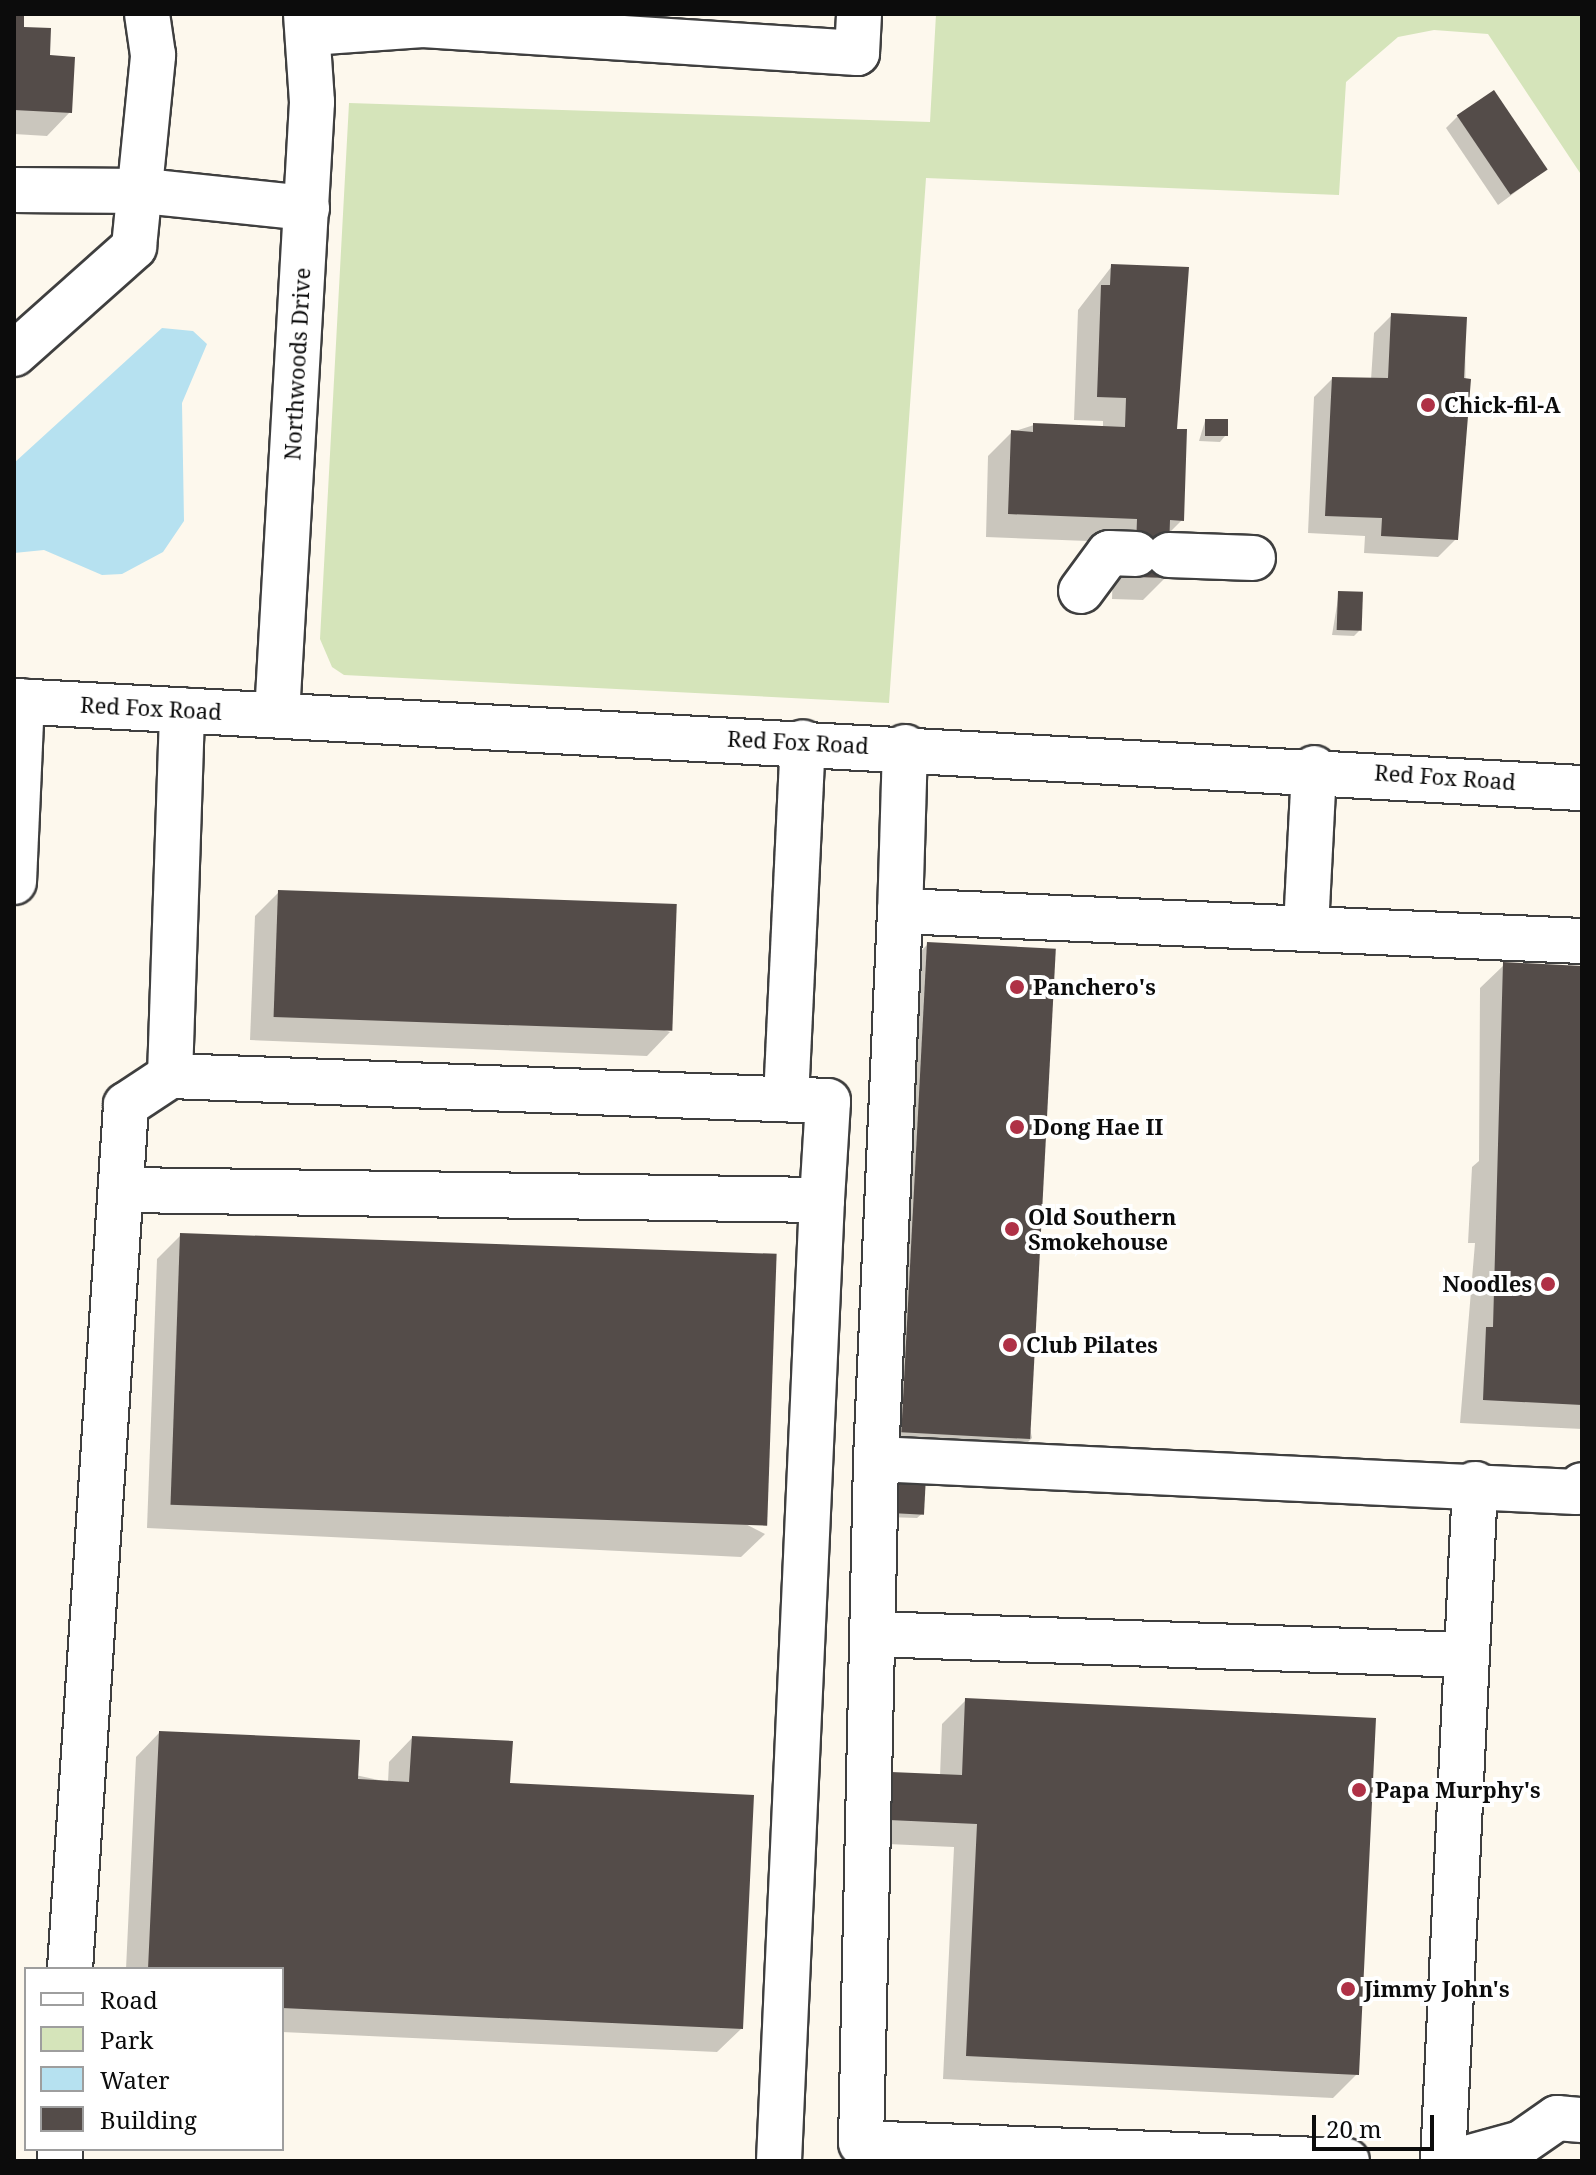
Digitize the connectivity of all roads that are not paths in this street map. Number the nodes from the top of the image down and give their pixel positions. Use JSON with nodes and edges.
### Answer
{"nodes":[{"id":1,"x":147,"y":14,"type":"edge"},
{"id":2,"x":859,"y":14,"type":"edge"},
{"id":3,"x":423,"y":19,"type":"edge"},
{"id":4,"x":497,"y":22,"type":"edge"},
{"id":5,"x":308,"y":24,"type":"edge"},
{"id":6,"x":624,"y":26,"type":"edge"},
{"id":7,"x":14,"y":190,"type":"edge"},
{"id":8,"x":144,"y":191,"type":"junction"},
{"id":9,"x":307,"y":208,"type":"junction"},
{"id":10,"x":14,"y":354,"type":"edge"},
{"id":11,"x":1253,"y":558,"type":"dead end"},
{"id":12,"x":1081,"y":591,"type":"dead end"},
{"id":13,"x":18,"y":701,"type":"edge"},
{"id":14,"x":182,"y":710,"type":"junction"},
{"id":15,"x":277,"y":715,"type":"junction"},
{"id":16,"x":803,"y":742,"type":"junction"},
{"id":17,"x":905,"y":747,"type":"junction"},
{"id":18,"x":1314,"y":768,"type":"junction"},
{"id":19,"x":1582,"y":788,"type":"edge"},
{"id":20,"x":14,"y":882,"type":"edge"},
{"id":21,"x":900,"y":911,"type":"junction"},
{"id":22,"x":1306,"y":928,"type":"junction"},
{"id":23,"x":1582,"y":941,"type":"edge"},
{"id":24,"x":170,"y":1076,"type":"junction"},
{"id":25,"x":786,"y":1099,"type":"junction"},
{"id":26,"x":124,"y":1190,"type":"junction"},
{"id":27,"x":822,"y":1200,"type":"junction"},
{"id":28,"x":876,"y":1459,"type":"junction"},
{"id":29,"x":1475,"y":1484,"type":"junction"},
{"id":30,"x":1582,"y":1485,"type":"edge"},
{"id":31,"x":873,"y":1634,"type":"junction"},
{"id":32,"x":1466,"y":1655,"type":"junction"},
{"id":33,"x":70,"y":1967,"type":"edge"},
{"id":34,"x":1582,"y":2120,"type":"edge"},
{"id":35,"x":1531,"y":2152,"type":"edge"},
{"id":36,"x":779,"y":2161,"type":"edge"},
{"id":37,"x":1347,"y":2161,"type":"edge"},
{"id":38,"x":1443,"y":2161,"type":"edge"},
{"id":39,"x":1456,"y":2161,"type":"edge"}],
"edges":[{"from":1,"to":8,"type":"street"},
{"from":2,"to":6,"type":"street"},
{"from":3,"to":4,"type":"street"},
{"from":3,"to":5,"type":"street"},
{"from":4,"to":6,"type":"street"},
{"from":5,"to":9,"type":"street","name":"Northwoods Drive"},
{"from":7,"to":8,"type":"street"},
{"from":8,"to":9,"type":"street"},
{"from":8,"to":10,"type":"street"},
{"from":9,"to":15,"type":"street","name":"Northwoods Drive"},
{"from":11,"to":12,"type":"street"},
{"from":13,"to":14,"type":"street","name":"Red Fox Road"},
{"from":13,"to":20,"type":"street"},
{"from":14,"to":15,"type":"street","name":"Red Fox Road"},
{"from":14,"to":24,"type":"street"},
{"from":15,"to":16,"type":"street","name":"Red Fox Road"},
{"from":16,"to":17,"type":"street","name":"Red Fox Road"},
{"from":16,"to":25,"type":"street"},
{"from":17,"to":18,"type":"street","name":"Red Fox Road"},
{"from":17,"to":21,"type":"street"},
{"from":18,"to":19,"type":"street","name":"Red Fox Road"},
{"from":18,"to":22,"type":"street"},
{"from":21,"to":22,"type":"street"},
{"from":21,"to":28,"type":"street"},
{"from":22,"to":23,"type":"street"},
{"from":24,"to":25,"type":"street"},
{"from":24,"to":26,"type":"street"},
{"from":25,"to":27,"type":"street"},
{"from":26,"to":27,"type":"street"},
{"from":26,"to":33,"type":"street"},
{"from":27,"to":36,"type":"street"},
{"from":28,"to":29,"type":"street"},
{"from":28,"to":31,"type":"street"},
{"from":29,"to":30,"type":"street"},
{"from":29,"to":32,"type":"street"},
{"from":31,"to":32,"type":"street"},
{"from":31,"to":37,"type":"street"},
{"from":32,"to":38,"type":"street"},
{"from":34,"to":35,"type":"street"},
{"from":35,"to":39,"type":"street"}]}
